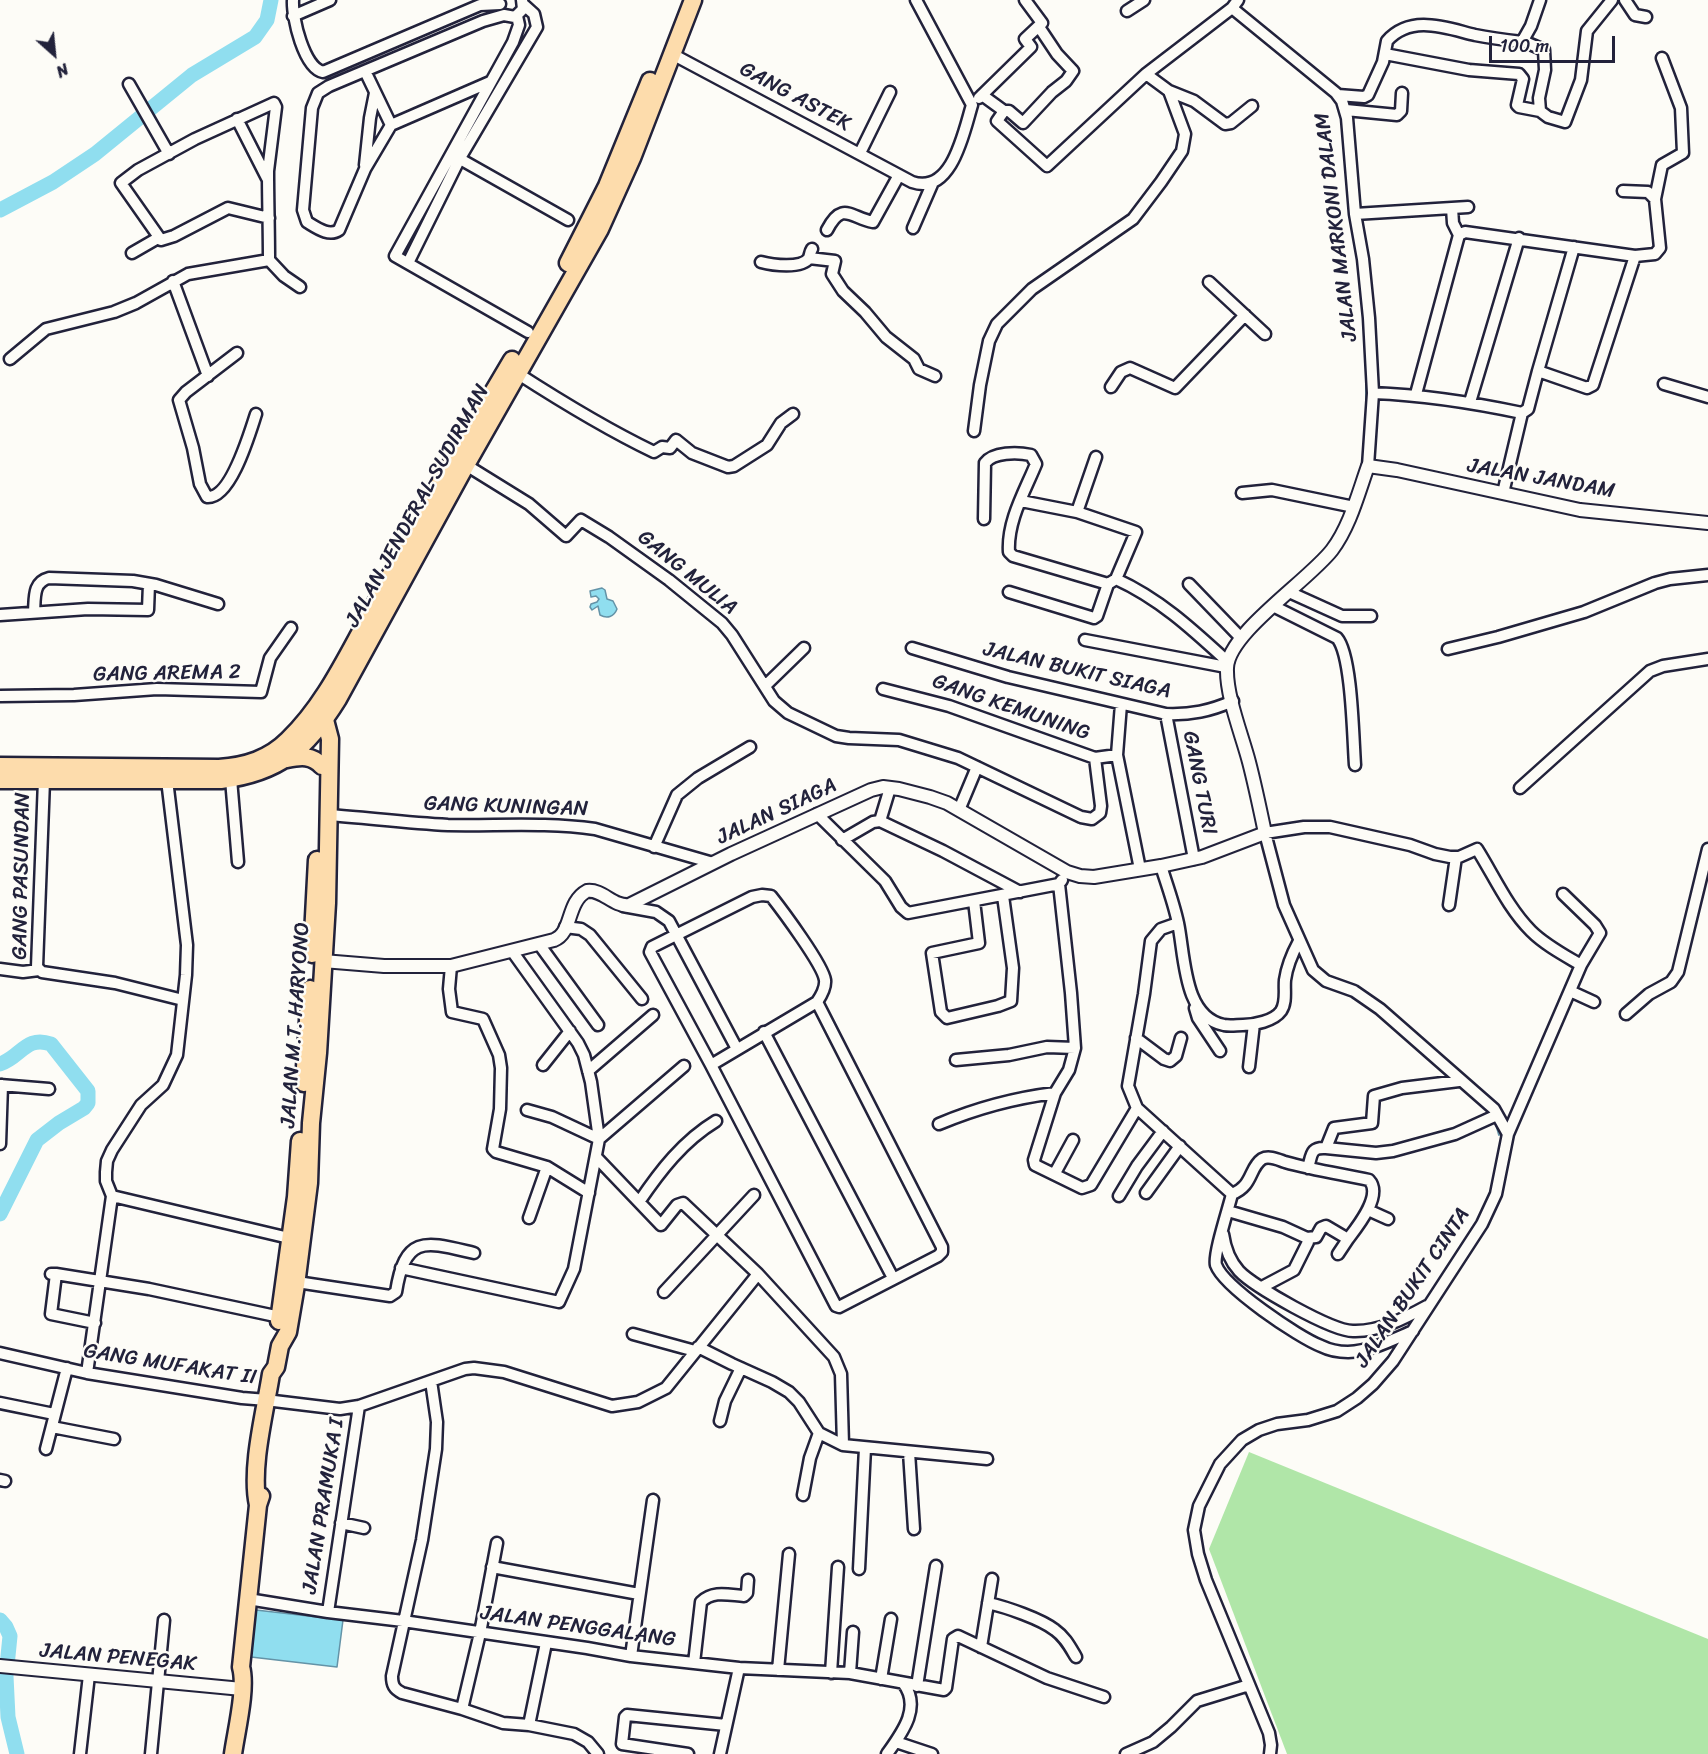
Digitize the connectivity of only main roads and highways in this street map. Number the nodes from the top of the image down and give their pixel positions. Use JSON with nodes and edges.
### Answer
{"nodes":[{"id":1,"x":681,"y":0,"type":"edge"},
{"id":2,"x":693,"y":0,"type":"edge"},
{"id":3,"x":579,"y":254,"type":"junction"},
{"id":4,"x":314,"y":722,"type":"junction"},
{"id":5,"x":285,"y":760,"type":"junction"},
{"id":6,"x":0,"y":766,"type":"edge"},
{"id":7,"x":322,"y":766,"type":"junction"},
{"id":8,"x":0,"y":780,"type":"edge"},
{"id":9,"x":280,"y":1346,"type":"junction"},
{"id":10,"x":237,"y":1688,"type":"junction"},
{"id":11,"x":223,"y":1754,"type":"edge"},
{"id":12,"x":233,"y":1754,"type":"edge"}],
"edges":[{"from":1,"to":3,"type":"main road","name":"JALAN JENDERAL SUDIRMAN"},
{"from":2,"to":3,"type":"main road","name":"JALAN JENDERAL SUDIRMAN"},
{"from":3,"to":4,"type":"main road","name":"JALAN JENDERAL SUDIRMAN"},
{"from":3,"to":4,"type":"main road","name":"JALAN JENDERAL SUDIRMAN"},
{"from":4,"to":5,"type":"main road","name":"JALAN JENDERAL SUDIRMAN"},
{"from":4,"to":6,"type":"main road","name":"JALAN JENDERAL SUDIRMAN"},
{"from":4,"to":7,"type":"main road","name":"JALAN M.T. HARYONO"},
{"from":4,"to":9,"type":"main road","name":"JALAN M.T. HARYONO"},
{"from":5,"to":7,"type":"main road"},
{"from":5,"to":8,"type":"main road","name":"JALAN JENDERAL SUDIRMAN"},
{"from":7,"to":9,"type":"main road","name":"JALAN M.T. HARYONO"},
{"from":9,"to":10,"type":"main road","name":"JALAN M.T. HARYONO"},
{"from":10,"to":11,"type":"main road","name":"JALAN M.T. HARYONO"},
{"from":10,"to":12,"type":"main road","name":"JALAN M.T. HARYONO"}]}
